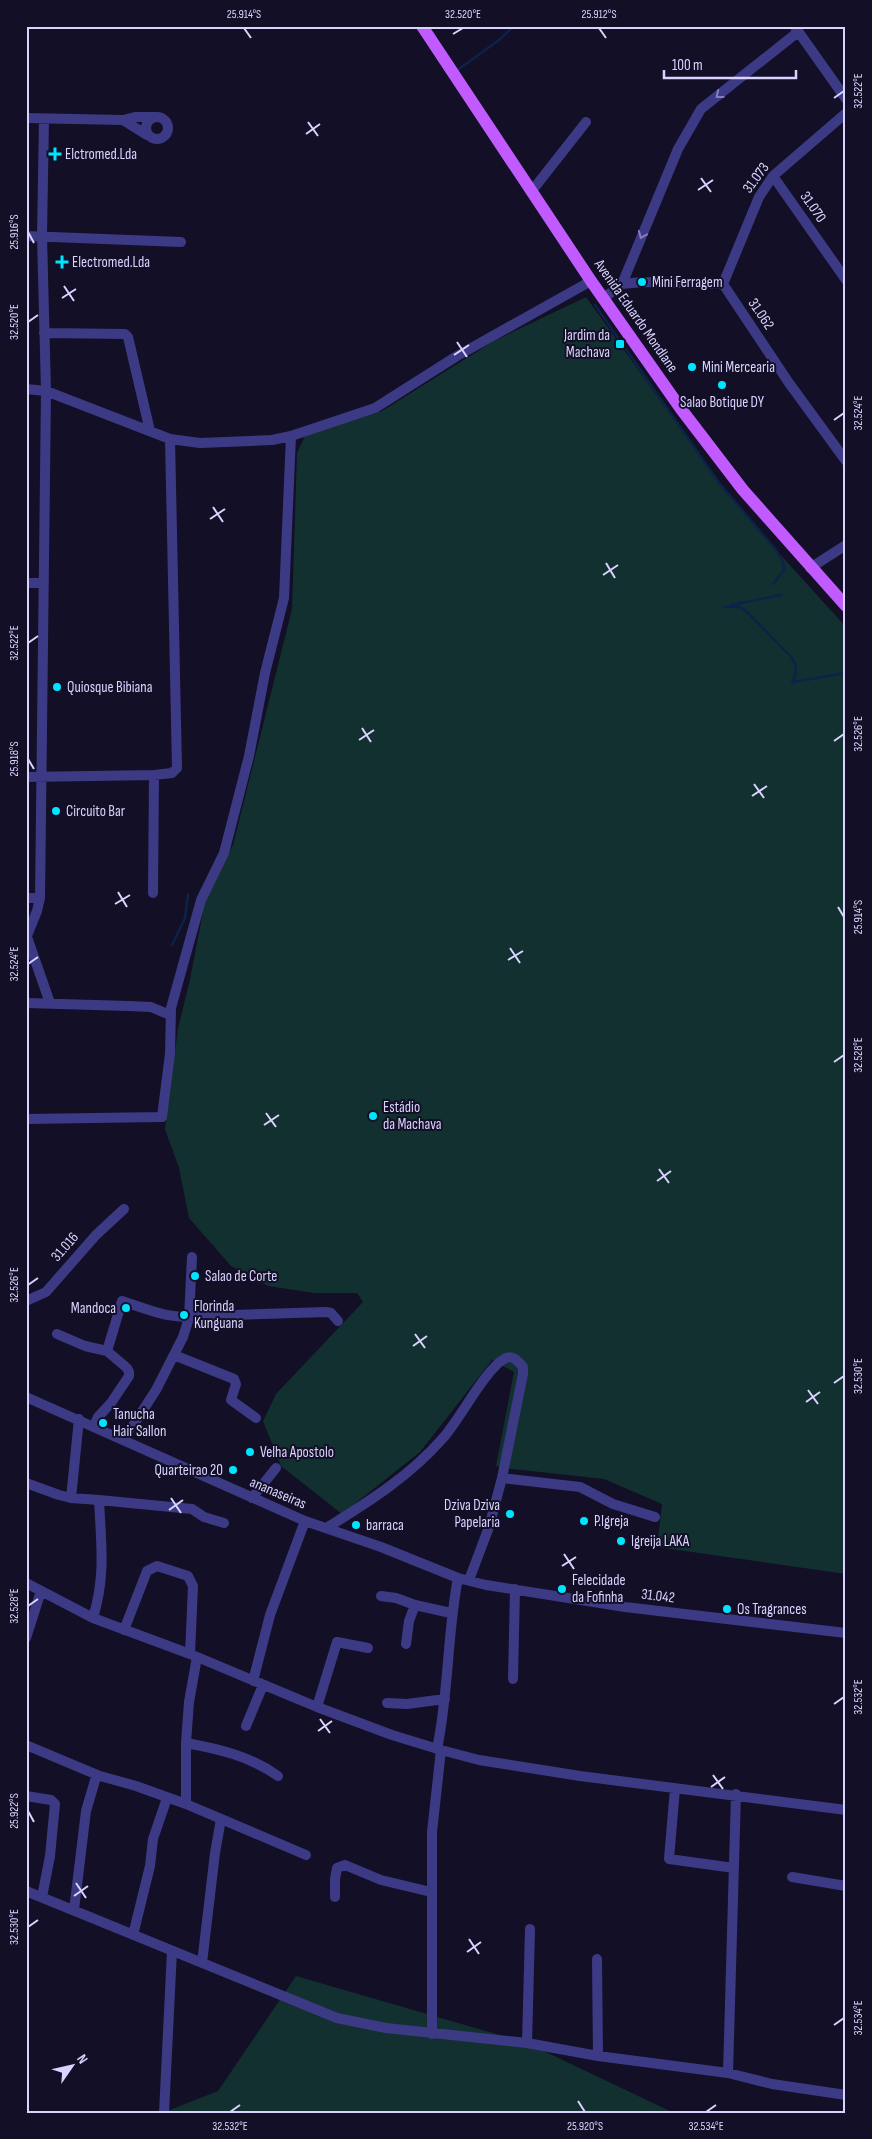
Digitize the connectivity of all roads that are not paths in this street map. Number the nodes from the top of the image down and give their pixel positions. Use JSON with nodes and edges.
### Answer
{"nodes":[{"id":1,"x":422,"y":26,"type":"edge"},
{"id":2,"x":796,"y":29,"type":"edge"},
{"id":3,"x":846,"y":98,"type":"edge"},
{"id":4,"x":846,"y":113,"type":"edge"},
{"id":5,"x":154,"y":117,"type":"junction"},
{"id":6,"x":26,"y":118,"type":"edge"},
{"id":7,"x":44,"y":119,"type":"junction"},
{"id":8,"x":123,"y":120,"type":"junction"},
{"id":9,"x":586,"y":122,"type":"dead end"},
{"id":10,"x":147,"y":134,"type":"junction"},
{"id":11,"x":773,"y":176,"type":"junction"},
{"id":12,"x":531,"y":192,"type":"junction"},
{"id":13,"x":26,"y":236,"type":"edge"},
{"id":14,"x":42,"y":236,"type":"junction"},
{"id":15,"x":181,"y":242,"type":"dead end"},
{"id":16,"x":846,"y":280,"type":"edge"},
{"id":17,"x":591,"y":281,"type":"junction"},
{"id":18,"x":622,"y":284,"type":"junction"},
{"id":19,"x":724,"y":284,"type":"junction"},
{"id":20,"x":604,"y":298,"type":"junction"},
{"id":21,"x":44,"y":334,"type":"junction"},
{"id":22,"x":26,"y":388,"type":"edge"},
{"id":23,"x":46,"y":391,"type":"junction"},
{"id":24,"x":150,"y":432,"type":"junction"},
{"id":25,"x":291,"y":436,"type":"junction"},
{"id":26,"x":170,"y":439,"type":"junction"},
{"id":27,"x":846,"y":460,"type":"edge"},
{"id":28,"x":846,"y":545,"type":"edge"},
{"id":29,"x":810,"y":568,"type":"junction"},
{"id":30,"x":26,"y":583,"type":"edge"},
{"id":31,"x":44,"y":583,"type":"junction"},
{"id":32,"x":846,"y":606,"type":"edge"},
{"id":33,"x":154,"y":775,"type":"junction"},
{"id":34,"x":43,"y":776,"type":"junction"},
{"id":35,"x":26,"y":777,"type":"edge"},
{"id":36,"x":153,"y":893,"type":"dead end"},
{"id":37,"x":26,"y":898,"type":"edge"},
{"id":38,"x":40,"y":898,"type":"junction"},
{"id":39,"x":27,"y":937,"type":"edge"},
{"id":40,"x":26,"y":1003,"type":"edge"},
{"id":41,"x":50,"y":1003,"type":"junction"},
{"id":42,"x":170,"y":1015,"type":"junction"},
{"id":43,"x":26,"y":1118,"type":"edge"},
{"id":44,"x":124,"y":1209,"type":"dead end"},
{"id":45,"x":192,"y":1257,"type":"dead end"},
{"id":46,"x":26,"y":1301,"type":"edge"},
{"id":47,"x":188,"y":1318,"type":"junction"},
{"id":48,"x":338,"y":1321,"type":"dead end"},
{"id":49,"x":57,"y":1334,"type":"dead end"},
{"id":50,"x":107,"y":1351,"type":"junction"},
{"id":51,"x":174,"y":1355,"type":"junction"},
{"id":52,"x":26,"y":1397,"type":"edge"},
{"id":53,"x":256,"y":1418,"type":"dead end"},
{"id":54,"x":79,"y":1419,"type":"junction"},
{"id":55,"x":94,"y":1426,"type":"junction"},
{"id":56,"x":122,"y":1439,"type":"junction"},
{"id":57,"x":276,"y":1468,"type":"dead end"},
{"id":58,"x":502,"y":1478,"type":"junction"},
{"id":59,"x":26,"y":1483,"type":"edge"},
{"id":60,"x":71,"y":1498,"type":"junction"},
{"id":61,"x":252,"y":1498,"type":"junction"},
{"id":62,"x":99,"y":1500,"type":"junction"},
{"id":63,"x":655,"y":1517,"type":"dead end"},
{"id":64,"x":305,"y":1521,"type":"junction"},
{"id":65,"x":224,"y":1523,"type":"dead end"},
{"id":66,"x":328,"y":1527,"type":"junction"},
{"id":67,"x":458,"y":1578,"type":"junction"},
{"id":68,"x":469,"y":1580,"type":"junction"},
{"id":69,"x":26,"y":1584,"type":"edge"},
{"id":70,"x":515,"y":1589,"type":"junction"},
{"id":71,"x":41,"y":1591,"type":"junction"},
{"id":72,"x":381,"y":1596,"type":"dead end"},
{"id":73,"x":415,"y":1605,"type":"junction"},
{"id":74,"x":451,"y":1613,"type":"junction"},
{"id":75,"x":93,"y":1618,"type":"junction"},
{"id":76,"x":124,"y":1630,"type":"junction"},
{"id":77,"x":846,"y":1633,"type":"edge"},
{"id":78,"x":26,"y":1638,"type":"edge"},
{"id":79,"x":406,"y":1644,"type":"dead end"},
{"id":80,"x":368,"y":1648,"type":"dead end"},
{"id":81,"x":194,"y":1656,"type":"junction"},
{"id":82,"x":513,"y":1679,"type":"dead end"},
{"id":83,"x":258,"y":1683,"type":"junction"},
{"id":84,"x":445,"y":1699,"type":"junction"},
{"id":85,"x":387,"y":1703,"type":"dead end"},
{"id":86,"x":317,"y":1707,"type":"junction"},
{"id":87,"x":246,"y":1726,"type":"dead end"},
{"id":88,"x":186,"y":1743,"type":"junction"},
{"id":89,"x":26,"y":1745,"type":"edge"},
{"id":90,"x":439,"y":1750,"type":"junction"},
{"id":91,"x":100,"y":1776,"type":"junction"},
{"id":92,"x":278,"y":1776,"type":"dead end"},
{"id":93,"x":675,"y":1788,"type":"junction"},
{"id":94,"x":736,"y":1794,"type":"junction"},
{"id":95,"x":26,"y":1796,"type":"edge"},
{"id":96,"x":167,"y":1798,"type":"junction"},
{"id":97,"x":186,"y":1804,"type":"junction"},
{"id":98,"x":846,"y":1810,"type":"edge"},
{"id":99,"x":221,"y":1819,"type":"junction"},
{"id":100,"x":306,"y":1855,"type":"dead end"},
{"id":101,"x":734,"y":1868,"type":"junction"},
{"id":102,"x":792,"y":1877,"type":"dead end"},
{"id":103,"x":846,"y":1886,"type":"edge"},
{"id":104,"x":26,"y":1891,"type":"edge"},
{"id":105,"x":431,"y":1892,"type":"junction"},
{"id":106,"x":42,"y":1897,"type":"junction"},
{"id":107,"x":335,"y":1897,"type":"dead end"},
{"id":108,"x":74,"y":1910,"type":"junction"},
{"id":109,"x":530,"y":1929,"type":"dead end"},
{"id":110,"x":133,"y":1935,"type":"junction"},
{"id":111,"x":172,"y":1951,"type":"junction"},
{"id":112,"x":597,"y":1960,"type":"dead end"},
{"id":113,"x":202,"y":1963,"type":"junction"},
{"id":114,"x":432,"y":2034,"type":"junction"},
{"id":115,"x":527,"y":2043,"type":"junction"},
{"id":116,"x":598,"y":2056,"type":"junction"},
{"id":117,"x":728,"y":2072,"type":"junction"},
{"id":118,"x":846,"y":2096,"type":"edge"},
{"id":119,"x":164,"y":2113,"type":"edge"}],
"edges":[{"from":1,"to":12,"type":"main road","name":"Avenida Eduardo Mondlane"},
{"from":2,"to":3,"type":"street"},
{"from":2,"to":18,"type":"street","one_way":true},
{"from":4,"to":11,"type":"street","name":"31.073"},
{"from":5,"to":8,"type":"street"},
{"from":5,"to":10,"type":"street"},
{"from":5,"to":10,"type":"street"},
{"from":6,"to":7,"type":"street"},
{"from":7,"to":8,"type":"street"},
{"from":7,"to":14,"type":"street"},
{"from":8,"to":10,"type":"street"},
{"from":9,"to":12,"type":"street"},
{"from":11,"to":16,"type":"street","name":"31.070"},
{"from":11,"to":19,"type":"street","name":"31.073"},
{"from":12,"to":17,"type":"main road","name":"Avenida Eduardo Mondlane"},
{"from":13,"to":14,"type":"street"},
{"from":14,"to":15,"type":"street"},
{"from":14,"to":21,"type":"street"},
{"from":17,"to":20,"type":"main road","name":"Avenida Eduardo Mondlane"},
{"from":17,"to":25,"type":"street"},
{"from":18,"to":19,"type":"street"},
{"from":18,"to":20,"type":"street"},
{"from":19,"to":27,"type":"street","name":"31.062"},
{"from":20,"to":29,"type":"main road","name":"Avenida Eduardo Mondlane"},
{"from":21,"to":23,"type":"street"},
{"from":21,"to":24,"type":"street"},
{"from":22,"to":23,"type":"street"},
{"from":23,"to":24,"type":"street"},
{"from":23,"to":31,"type":"street"},
{"from":24,"to":26,"type":"street"},
{"from":25,"to":26,"type":"street"},
{"from":25,"to":42,"type":"street"},
{"from":26,"to":33,"type":"street"},
{"from":28,"to":29,"type":"street"},
{"from":29,"to":32,"type":"main road","name":"Avenida Eduardo Mondlane"},
{"from":30,"to":31,"type":"street"},
{"from":31,"to":34,"type":"street"},
{"from":33,"to":34,"type":"street"},
{"from":33,"to":36,"type":"street"},
{"from":34,"to":35,"type":"street"},
{"from":34,"to":38,"type":"street"},
{"from":37,"to":38,"type":"street"},
{"from":38,"to":39,"type":"street"},
{"from":39,"to":41,"type":"street"},
{"from":40,"to":41,"type":"street"},
{"from":41,"to":42,"type":"street"},
{"from":42,"to":43,"type":"street"},
{"from":44,"to":46,"type":"street","name":"31.016"},
{"from":45,"to":47,"type":"street"},
{"from":47,"to":48,"type":"street"},
{"from":47,"to":50,"type":"street"},
{"from":47,"to":51,"type":"street"},
{"from":49,"to":50,"type":"street"},
{"from":50,"to":55,"type":"street"},
{"from":51,"to":53,"type":"street"},
{"from":51,"to":56,"type":"street"},
{"from":52,"to":54,"type":"street","name":"ananaseiras"},
{"from":54,"to":55,"type":"street","name":"ananaseiras"},
{"from":54,"to":60,"type":"street"},
{"from":55,"to":56,"type":"street","name":"ananaseiras"},
{"from":56,"to":61,"type":"street","name":"ananaseiras"},
{"from":57,"to":61,"type":"street"},
{"from":58,"to":63,"type":"street"},
{"from":58,"to":66,"type":"street"},
{"from":58,"to":68,"type":"street"},
{"from":59,"to":60,"type":"street"},
{"from":60,"to":62,"type":"street"},
{"from":61,"to":64,"type":"street","name":"ananaseiras"},
{"from":62,"to":65,"type":"street"},
{"from":62,"to":75,"type":"street"},
{"from":64,"to":66,"type":"street","name":"ananaseiras"},
{"from":64,"to":83,"type":"street"},
{"from":66,"to":67,"type":"street","name":"ananaseiras"},
{"from":67,"to":68,"type":"street","name":"ananaseiras"},
{"from":67,"to":74,"type":"street"},
{"from":68,"to":70,"type":"street","name":"31.042"},
{"from":69,"to":71,"type":"street"},
{"from":70,"to":77,"type":"street","name":"31.042"},
{"from":70,"to":82,"type":"street"},
{"from":71,"to":75,"type":"street"},
{"from":71,"to":78,"type":"street"},
{"from":72,"to":73,"type":"street"},
{"from":73,"to":74,"type":"street"},
{"from":73,"to":79,"type":"street"},
{"from":74,"to":84,"type":"street"},
{"from":75,"to":76,"type":"street"},
{"from":76,"to":81,"type":"street"},
{"from":76,"to":81,"type":"street"},
{"from":80,"to":86,"type":"street"},
{"from":81,"to":83,"type":"street"},
{"from":81,"to":88,"type":"street"},
{"from":83,"to":86,"type":"street"},
{"from":83,"to":87,"type":"street"},
{"from":84,"to":85,"type":"street"},
{"from":84,"to":90,"type":"street"},
{"from":86,"to":90,"type":"street"},
{"from":88,"to":92,"type":"street"},
{"from":88,"to":97,"type":"street"},
{"from":89,"to":91,"type":"street"},
{"from":90,"to":93,"type":"street"},
{"from":90,"to":105,"type":"street"},
{"from":91,"to":96,"type":"street"},
{"from":91,"to":108,"type":"street"},
{"from":93,"to":94,"type":"street"},
{"from":93,"to":101,"type":"street"},
{"from":94,"to":98,"type":"street"},
{"from":94,"to":101,"type":"street"},
{"from":95,"to":106,"type":"street"},
{"from":96,"to":97,"type":"street"},
{"from":96,"to":110,"type":"street"},
{"from":97,"to":99,"type":"street"},
{"from":99,"to":100,"type":"street"},
{"from":99,"to":113,"type":"street"},
{"from":101,"to":117,"type":"street"},
{"from":102,"to":103,"type":"street"},
{"from":104,"to":106,"type":"street"},
{"from":105,"to":107,"type":"street"},
{"from":105,"to":114,"type":"street"},
{"from":106,"to":108,"type":"street"},
{"from":108,"to":110,"type":"street"},
{"from":109,"to":115,"type":"street"},
{"from":110,"to":111,"type":"street"},
{"from":111,"to":113,"type":"street"},
{"from":111,"to":119,"type":"street"},
{"from":112,"to":116,"type":"street"},
{"from":113,"to":114,"type":"street"},
{"from":114,"to":115,"type":"street"},
{"from":115,"to":116,"type":"street"},
{"from":116,"to":117,"type":"street"},
{"from":117,"to":118,"type":"street"}]}
